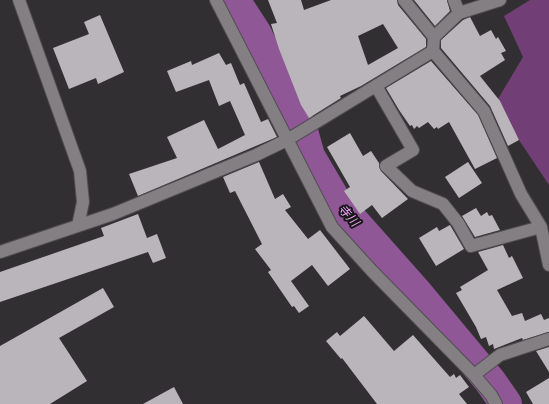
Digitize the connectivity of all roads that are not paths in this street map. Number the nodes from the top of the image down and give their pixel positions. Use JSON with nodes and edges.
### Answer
{"nodes":[{"id":1,"x":19,"y":0,"type":"edge"},
{"id":2,"x":216,"y":0,"type":"edge"},
{"id":3,"x":404,"y":0,"type":"edge"},
{"id":4,"x":454,"y":0,"type":"edge"},
{"id":5,"x":500,"y":0,"type":"edge"},
{"id":6,"x":460,"y":13,"type":"junction"},
{"id":7,"x":434,"y":37,"type":"junction"},
{"id":8,"x":433,"y":51,"type":"junction"},
{"id":9,"x":376,"y":86,"type":"junction"},
{"id":10,"x":291,"y":138,"type":"junction"},
{"id":11,"x":78,"y":226,"type":"junction"},
{"id":12,"x":540,"y":227,"type":"junction"},
{"id":13,"x":0,"y":252,"type":"edge"},
{"id":14,"x":549,"y":265,"type":"edge"},
{"id":15,"x":549,"y":339,"type":"edge"},
{"id":16,"x":476,"y":373,"type":"junction"},
{"id":17,"x":496,"y":404,"type":"edge"}],
"edges":[{"from":1,"to":11,"type":"street"},
{"from":2,"to":10,"type":"street"},
{"from":3,"to":7,"type":"street"},
{"from":4,"to":6,"type":"street"},
{"from":5,"to":6,"type":"street"},
{"from":6,"to":7,"type":"street"},
{"from":7,"to":8,"type":"street"},
{"from":8,"to":9,"type":"street"},
{"from":8,"to":12,"type":"street"},
{"from":9,"to":10,"type":"street"},
{"from":9,"to":12,"type":"street"},
{"from":10,"to":11,"type":"street"},
{"from":10,"to":16,"type":"street"},
{"from":11,"to":13,"type":"street"},
{"from":12,"to":14,"type":"street"},
{"from":15,"to":16,"type":"street"},
{"from":16,"to":17,"type":"street"}]}
